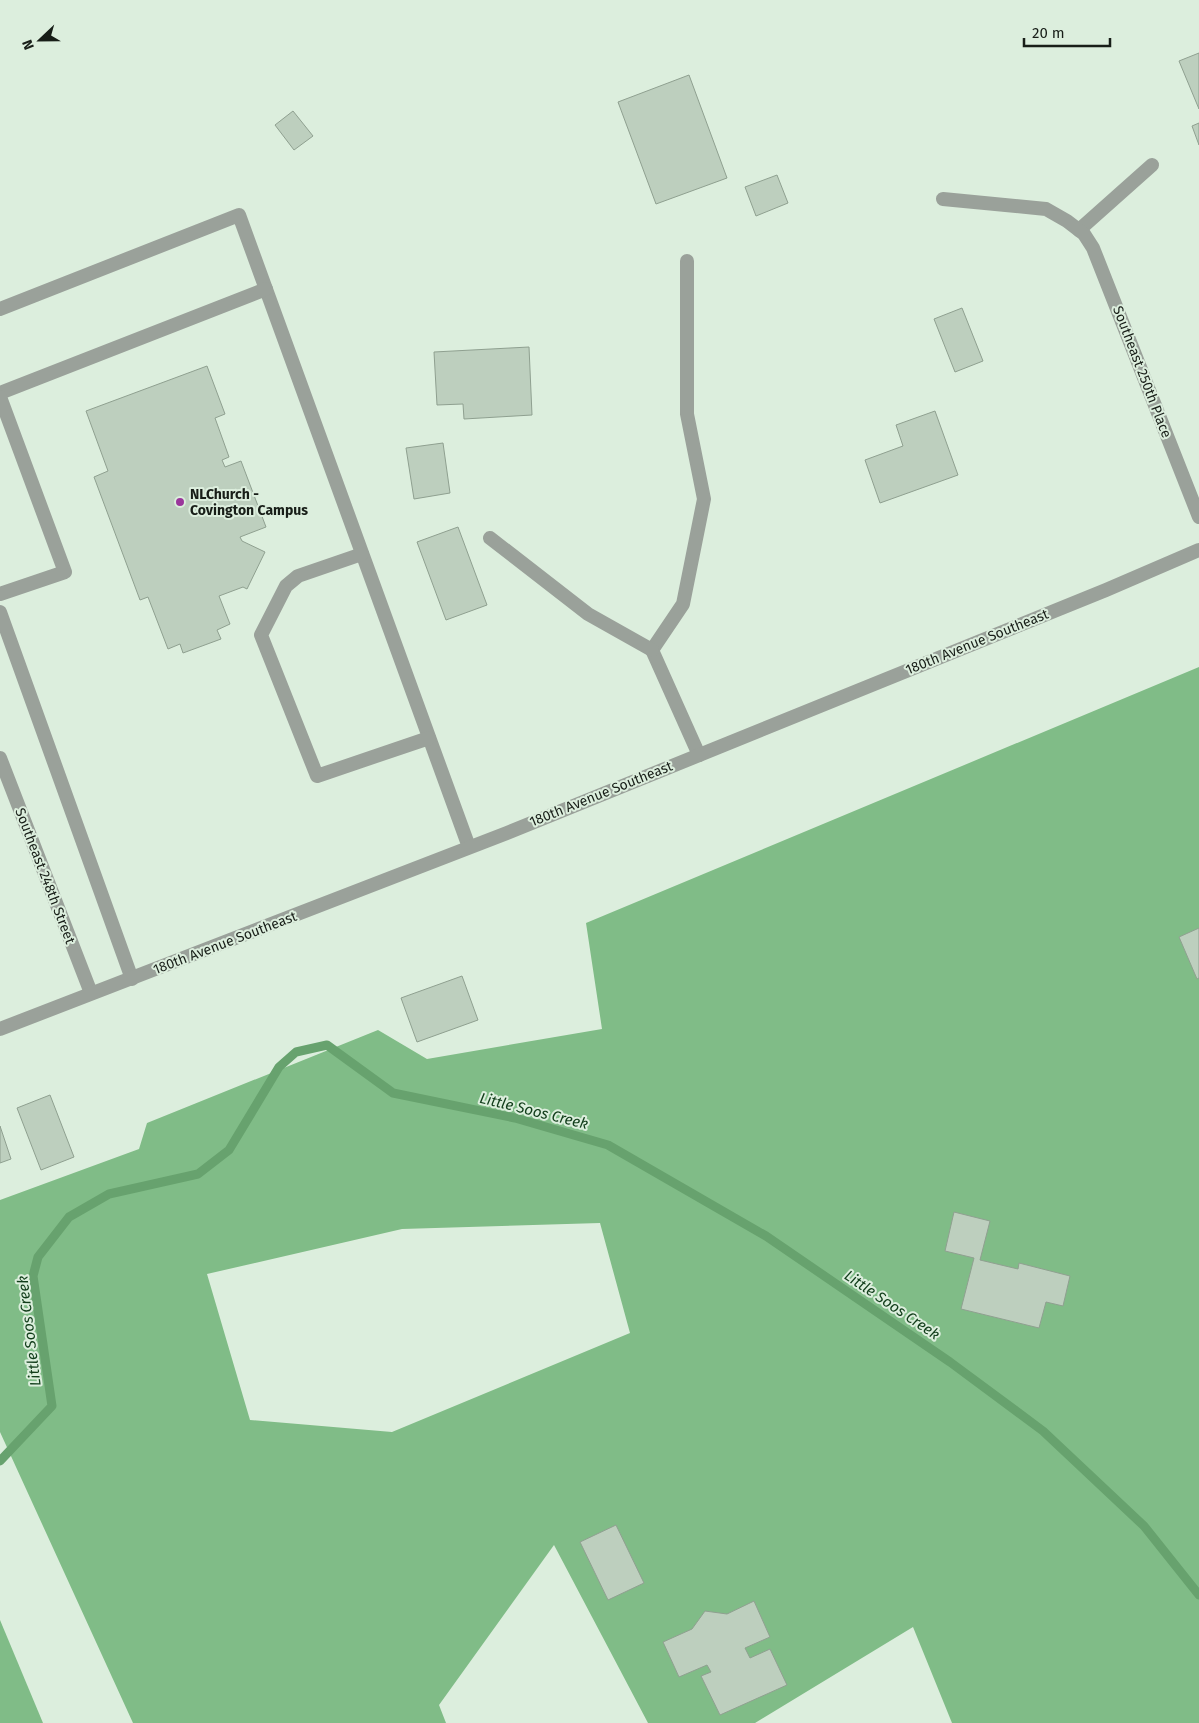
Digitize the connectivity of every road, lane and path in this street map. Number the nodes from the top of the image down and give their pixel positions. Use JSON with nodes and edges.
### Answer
{"nodes":[{"id":1,"x":1152,"y":165,"type":"dead end"},
{"id":2,"x":943,"y":200,"type":"dead end"},
{"id":3,"x":1079,"y":230,"type":"junction"},
{"id":4,"x":686,"y":261,"type":"dead end"},
{"id":5,"x":266,"y":289,"type":"junction"},
{"id":6,"x":0,"y":309,"type":"edge"},
{"id":7,"x":0,"y":393,"type":"edge"},
{"id":8,"x":0,"y":397,"type":"edge"},
{"id":9,"x":1199,"y":517,"type":"edge"},
{"id":10,"x":490,"y":538,"type":"dead end"},
{"id":11,"x":1199,"y":550,"type":"edge"},
{"id":12,"x":362,"y":554,"type":"junction"},
{"id":13,"x":0,"y":594,"type":"edge"},
{"id":14,"x":0,"y":612,"type":"edge"},
{"id":15,"x":652,"y":650,"type":"junction"},
{"id":16,"x":429,"y":738,"type":"junction"},
{"id":17,"x":699,"y":755,"type":"junction"},
{"id":18,"x":0,"y":758,"type":"edge"},
{"id":19,"x":469,"y":848,"type":"junction"},
{"id":20,"x":132,"y":978,"type":"junction"},
{"id":21,"x":91,"y":993,"type":"junction"},
{"id":22,"x":0,"y":1029,"type":"edge"}],
"edges":[{"from":1,"to":3,"type":"street"},
{"from":2,"to":3,"type":"street","name":"Southeast 250th Place"},
{"from":3,"to":9,"type":"street","name":"Southeast 250th Place"},
{"from":4,"to":15,"type":"street"},
{"from":5,"to":6,"type":"street"},
{"from":5,"to":7,"type":"street"},
{"from":5,"to":12,"type":"street"},
{"from":8,"to":13,"type":"street"},
{"from":10,"to":15,"type":"street"},
{"from":11,"to":17,"type":"street","name":"180th Avenue Southeast"},
{"from":12,"to":16,"type":"street"},
{"from":12,"to":16,"type":"street"},
{"from":14,"to":20,"type":"street"},
{"from":15,"to":17,"type":"street"},
{"from":16,"to":19,"type":"street"},
{"from":17,"to":19,"type":"street","name":"180th Avenue Southeast"},
{"from":18,"to":21,"type":"street","name":"Southeast 248th Street"},
{"from":19,"to":20,"type":"street","name":"180th Avenue Southeast"},
{"from":20,"to":21,"type":"street","name":"180th Avenue Southeast"},
{"from":21,"to":22,"type":"street","name":"180th Avenue Southeast"}]}
